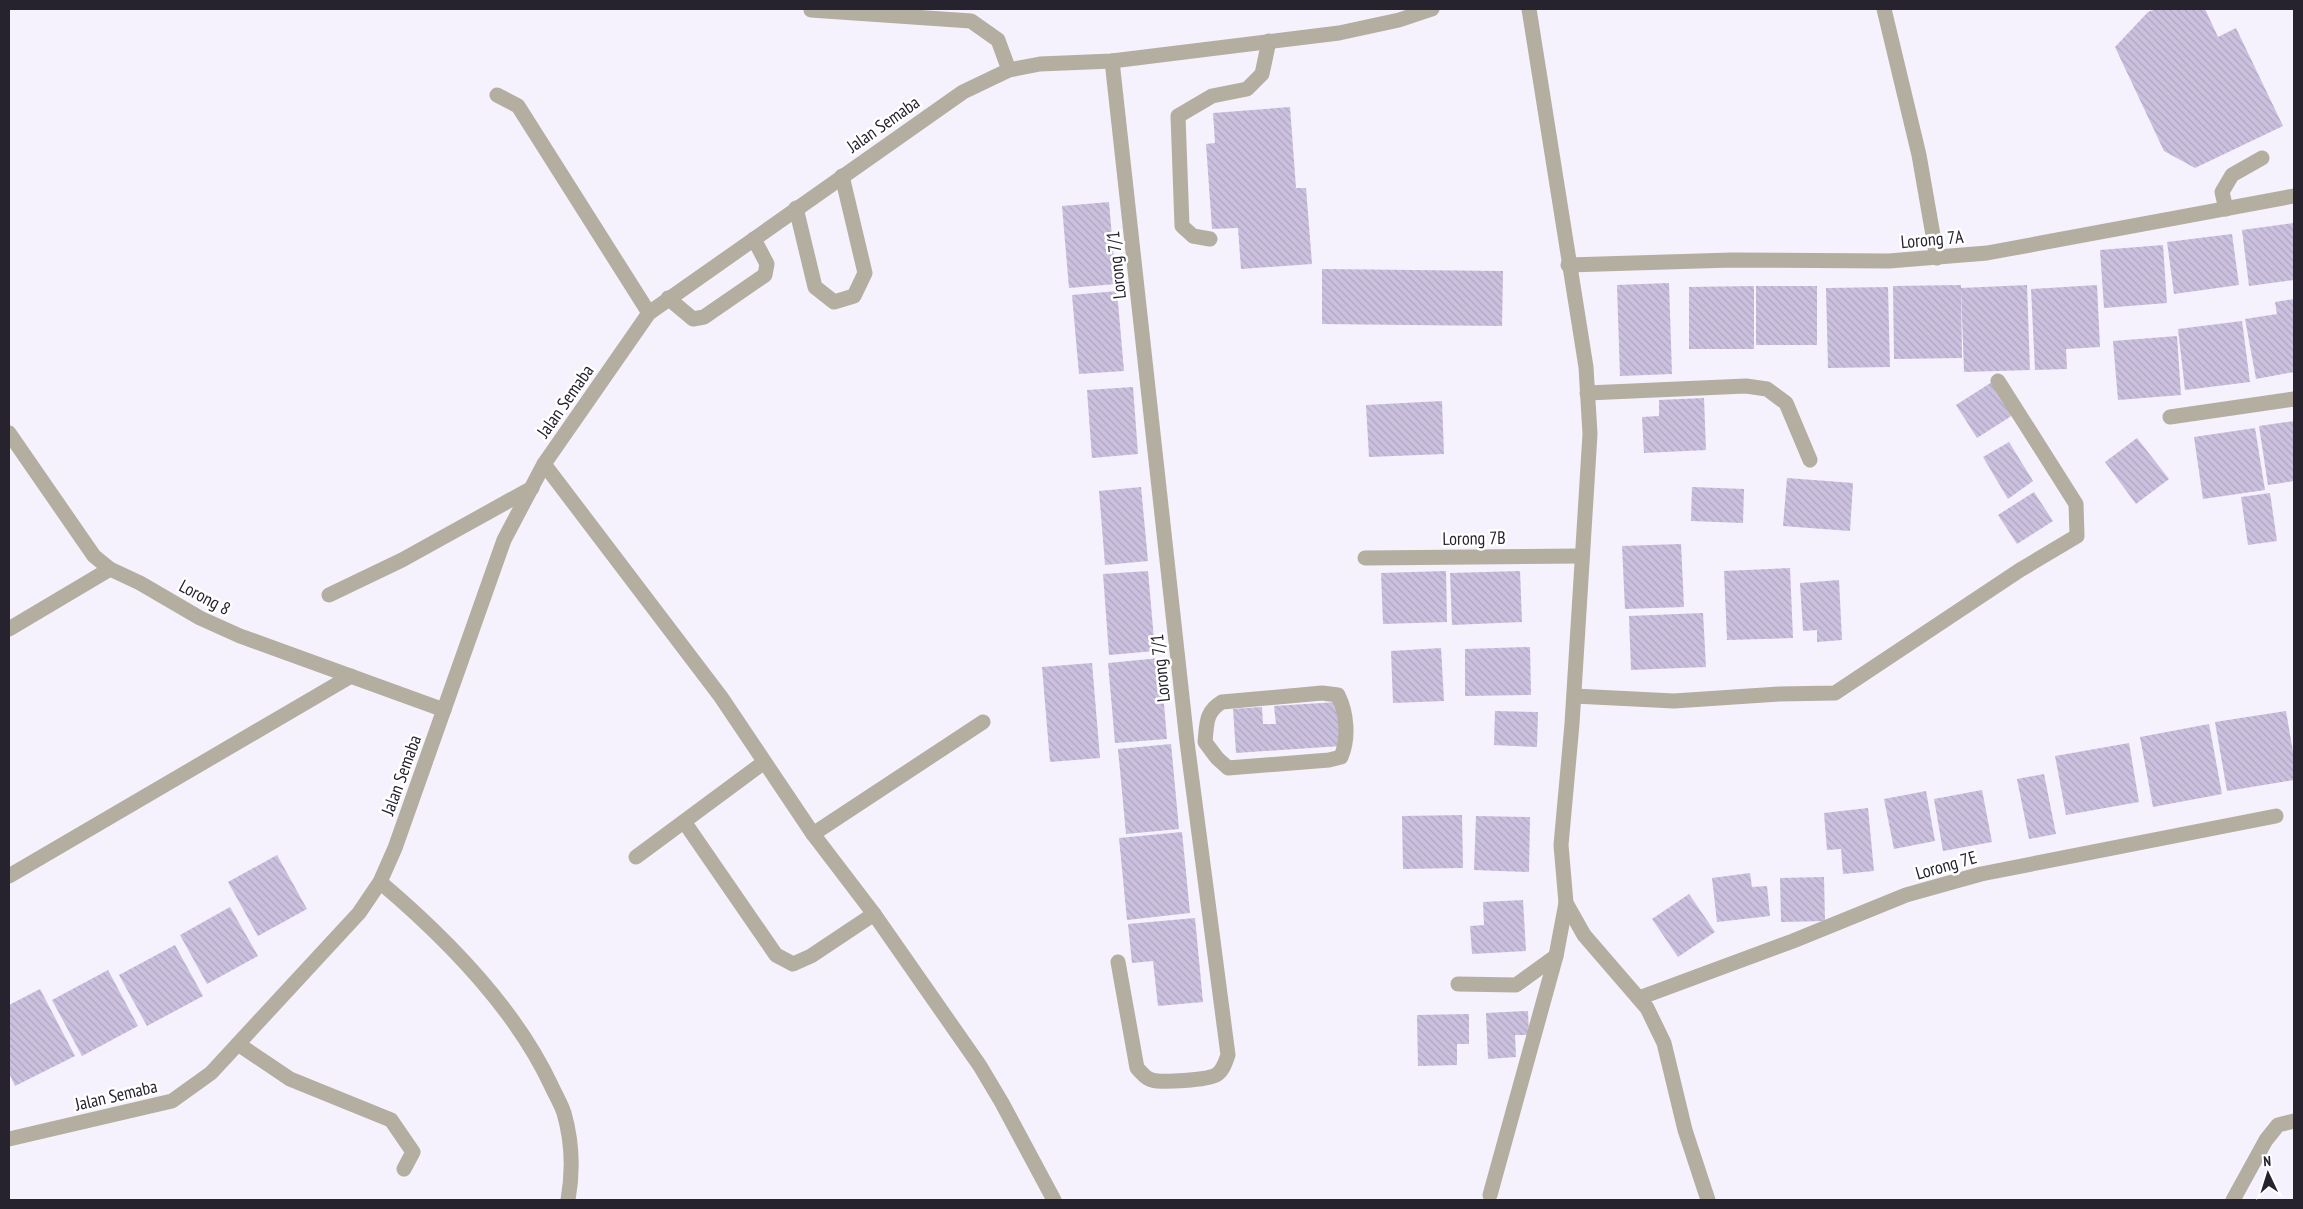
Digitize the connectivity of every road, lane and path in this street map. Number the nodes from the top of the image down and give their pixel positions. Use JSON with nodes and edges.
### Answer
{"nodes":[{"id":1,"x":1432,"y":9,"type":"edge"},
{"id":2,"x":1529,"y":9,"type":"edge"},
{"id":3,"x":1884,"y":9,"type":"edge"},
{"id":4,"x":811,"y":10,"type":"edge"},
{"id":5,"x":1396,"y":14,"type":"edge"},
{"id":6,"x":1269,"y":41,"type":"junction"},
{"id":7,"x":1112,"y":61,"type":"junction"},
{"id":8,"x":1009,"y":70,"type":"junction"},
{"id":9,"x":497,"y":95,"type":"dead end"},
{"id":10,"x":2262,"y":158,"type":"dead end"},
{"id":11,"x":842,"y":176,"type":"junction"},
{"id":12,"x":2294,"y":196,"type":"edge"},
{"id":13,"x":796,"y":208,"type":"junction"},
{"id":14,"x":2226,"y":209,"type":"junction"},
{"id":15,"x":754,"y":239,"type":"junction"},
{"id":16,"x":1210,"y":239,"type":"dead end"},
{"id":17,"x":1937,"y":258,"type":"junction"},
{"id":18,"x":1568,"y":265,"type":"junction"},
{"id":19,"x":668,"y":298,"type":"junction"},
{"id":20,"x":649,"y":313,"type":"junction"},
{"id":21,"x":1998,"y":380,"type":"dead end"},
{"id":22,"x":1588,"y":393,"type":"junction"},
{"id":23,"x":2294,"y":399,"type":"edge"},
{"id":24,"x":2170,"y":417,"type":"dead end"},
{"id":25,"x":9,"y":434,"type":"edge"},
{"id":26,"x":1810,"y":460,"type":"dead end"},
{"id":27,"x":544,"y":464,"type":"junction"},
{"id":28,"x":532,"y":488,"type":"junction"},
{"id":29,"x":1582,"y":556,"type":"junction"},
{"id":30,"x":1365,"y":558,"type":"dead end"},
{"id":31,"x":110,"y":569,"type":"junction"},
{"id":32,"x":329,"y":595,"type":"dead end"},
{"id":33,"x":9,"y":629,"type":"edge"},
{"id":34,"x":351,"y":676,"type":"junction"},
{"id":35,"x":1574,"y":696,"type":"junction"},
{"id":36,"x":444,"y":710,"type":"junction"},
{"id":37,"x":983,"y":722,"type":"dead end"},
{"id":38,"x":1187,"y":742,"type":"junction"},
{"id":39,"x":1205,"y":742,"type":"junction"},
{"id":40,"x":763,"y":762,"type":"junction"},
{"id":41,"x":2276,"y":816,"type":"dead end"},
{"id":42,"x":685,"y":823,"type":"junction"},
{"id":43,"x":813,"y":834,"type":"junction"},
{"id":44,"x":636,"y":857,"type":"dead end"},
{"id":45,"x":9,"y":876,"type":"edge"},
{"id":46,"x":380,"y":882,"type":"junction"},
{"id":47,"x":1566,"y":903,"type":"junction"},
{"id":48,"x":874,"y":914,"type":"junction"},
{"id":49,"x":1556,"y":956,"type":"junction"},
{"id":50,"x":1118,"y":962,"type":"dead end"},
{"id":51,"x":1458,"y":984,"type":"dead end"},
{"id":52,"x":1639,"y":998,"type":"junction"},
{"id":53,"x":238,"y":1044,"type":"junction"},
{"id":54,"x":2294,"y":1121,"type":"edge"},
{"id":55,"x":9,"y":1140,"type":"edge"},
{"id":56,"x":404,"y":1169,"type":"dead end"},
{"id":57,"x":1490,"y":1195,"type":"dead end"},
{"id":58,"x":568,"y":1200,"type":"edge"},
{"id":59,"x":1054,"y":1200,"type":"edge"},
{"id":60,"x":1708,"y":1200,"type":"edge"},
{"id":61,"x":2233,"y":1200,"type":"edge"}],
"edges":[{"from":1,"to":5,"type":"street","name":"Jalan Semaba"},
{"from":2,"to":18,"type":"street"},
{"from":3,"to":17,"type":"street"},
{"from":4,"to":8,"type":"street"},
{"from":5,"to":6,"type":"street","name":"Jalan Semaba"},
{"from":6,"to":7,"type":"street","name":"Jalan Semaba"},
{"from":6,"to":16,"type":"street"},
{"from":7,"to":8,"type":"street","name":"Jalan Semaba"},
{"from":7,"to":38,"type":"street","name":"Lorong 7/1"},
{"from":8,"to":11,"type":"street","name":"Jalan Semaba"},
{"from":9,"to":20,"type":"street"},
{"from":10,"to":14,"type":"street"},
{"from":11,"to":13,"type":"street","name":"Jalan Semaba"},
{"from":11,"to":13,"type":"street"},
{"from":12,"to":14,"type":"street","name":"Lorong 7A"},
{"from":13,"to":15,"type":"street","name":"Jalan Semaba"},
{"from":14,"to":17,"type":"street","name":"Lorong 7A"},
{"from":15,"to":19,"type":"street","name":"Jalan Semaba"},
{"from":15,"to":19,"type":"street"},
{"from":17,"to":18,"type":"street","name":"Lorong 7A"},
{"from":18,"to":22,"type":"street"},
{"from":19,"to":20,"type":"street","name":"Jalan Semaba"},
{"from":20,"to":27,"type":"street","name":"Jalan Semaba"},
{"from":21,"to":35,"type":"street"},
{"from":22,"to":26,"type":"street"},
{"from":22,"to":29,"type":"street"},
{"from":23,"to":24,"type":"street"},
{"from":25,"to":31,"type":"street","name":"Lorong 8"},
{"from":27,"to":28,"type":"street","name":"Jalan Semaba"},
{"from":27,"to":40,"type":"street"},
{"from":28,"to":32,"type":"street"},
{"from":28,"to":36,"type":"street","name":"Jalan Semaba"},
{"from":29,"to":30,"type":"street","name":"Lorong 7B"},
{"from":29,"to":35,"type":"street"},
{"from":31,"to":33,"type":"street"},
{"from":31,"to":34,"type":"street","name":"Lorong 8"},
{"from":34,"to":36,"type":"street","name":"Lorong 8"},
{"from":34,"to":45,"type":"street"},
{"from":35,"to":47,"type":"street"},
{"from":36,"to":46,"type":"street","name":"Jalan Semaba"},
{"from":37,"to":43,"type":"street"},
{"from":38,"to":39,"type":"street"},
{"from":38,"to":50,"type":"street","name":"Lorong 7/1"},
{"from":39,"to":39,"type":"street"},
{"from":40,"to":42,"type":"street"},
{"from":40,"to":43,"type":"street"},
{"from":41,"to":52,"type":"street","name":"Lorong 7E"},
{"from":42,"to":44,"type":"street"},
{"from":42,"to":48,"type":"street"},
{"from":43,"to":48,"type":"street"},
{"from":46,"to":53,"type":"street","name":"Jalan Semaba"},
{"from":46,"to":58,"type":"street"},
{"from":47,"to":49,"type":"street"},
{"from":47,"to":52,"type":"street"},
{"from":48,"to":59,"type":"street"},
{"from":49,"to":51,"type":"street"},
{"from":49,"to":57,"type":"street"},
{"from":52,"to":60,"type":"street"},
{"from":53,"to":55,"type":"street","name":"Jalan Semaba"},
{"from":53,"to":56,"type":"street"},
{"from":54,"to":61,"type":"street"}]}
